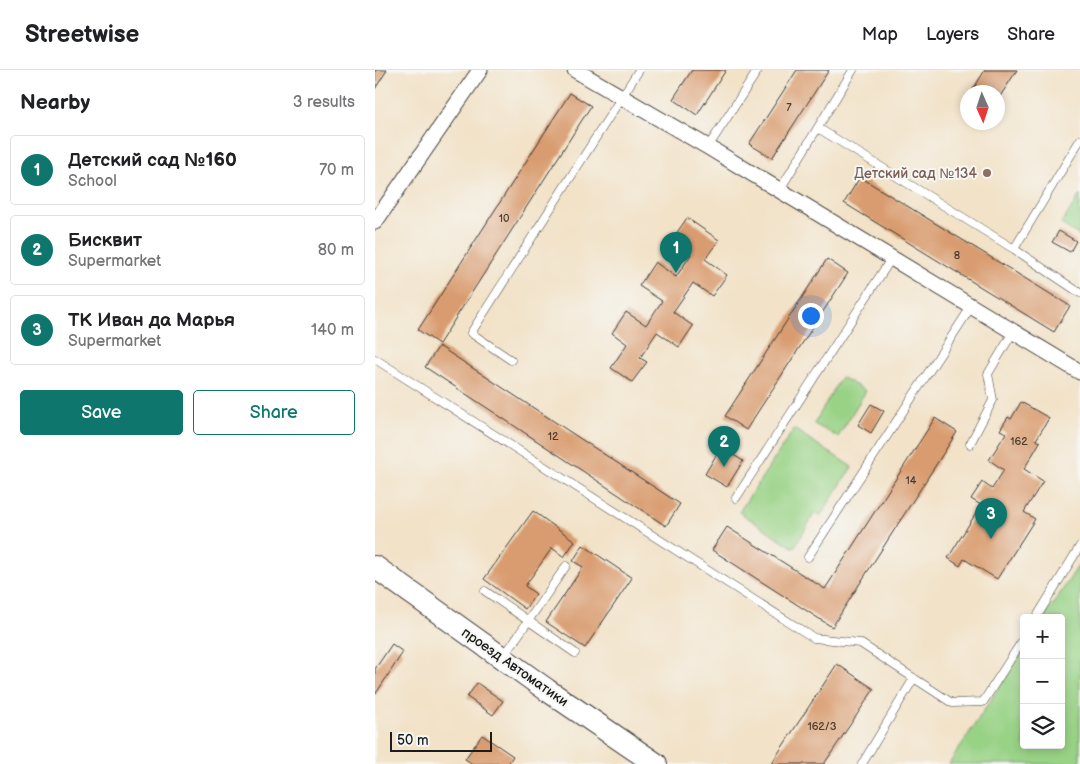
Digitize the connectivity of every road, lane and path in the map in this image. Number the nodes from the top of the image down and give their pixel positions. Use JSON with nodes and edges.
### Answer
{"nodes":[{"id":1,"x":480,"y":70,"type":"edge"},
{"id":2,"x":575,"y":70,"type":"edge"},
{"id":3,"x":639,"y":70,"type":"edge"},
{"id":4,"x":758,"y":70,"type":"edge"},
{"id":5,"x":853,"y":70,"type":"edge"},
{"id":6,"x":621,"y":98,"type":"junction"},
{"id":7,"x":818,"y":128,"type":"junction"},
{"id":8,"x":1080,"y":140,"type":"edge"},
{"id":9,"x":708,"y":147,"type":"junction"},
{"id":10,"x":779,"y":191,"type":"junction"},
{"id":11,"x":375,"y":222,"type":"edge"},
{"id":12,"x":1014,"y":249,"type":"junction"},
{"id":13,"x":891,"y":259,"type":"junction"},
{"id":14,"x":1080,"y":293,"type":"edge"},
{"id":15,"x":971,"y":308,"type":"junction"},
{"id":16,"x":1013,"y":332,"type":"junction"},
{"id":17,"x":375,"y":359,"type":"edge"},
{"id":18,"x":511,"y":360,"type":"dead end"},
{"id":19,"x":1078,"y":368,"type":"edge"},
{"id":20,"x":970,"y":444,"type":"dead end"},
{"id":21,"x":736,"y":498,"type":"dead end"},
{"id":22,"x":1080,"y":546,"type":"edge"},
{"id":23,"x":808,"y":557,"type":"dead end"},
{"id":24,"x":566,"y":566,"type":"dead end"},
{"id":25,"x":375,"y":567,"type":"edge"},
{"id":26,"x":485,"y":591,"type":"dead end"},
{"id":27,"x":1038,"y":614,"type":"edge"},
{"id":28,"x":528,"y":620,"type":"junction"},
{"id":29,"x":1020,"y":644,"type":"edge"},
{"id":30,"x":575,"y":653,"type":"dead end"},
{"id":31,"x":503,"y":658,"type":"junction"},
{"id":32,"x":914,"y":678,"type":"junction"},
{"id":33,"x":656,"y":764,"type":"edge"},
{"id":34,"x":862,"y":764,"type":"edge"}],
"edges":[{"from":1,"to":11,"type":"street"},
{"from":2,"to":6,"type":"street"},
{"from":3,"to":6,"type":"lane"},
{"from":4,"to":9,"type":"lane"},
{"from":5,"to":7,"type":"lane"},
{"from":6,"to":9,"type":"street"},
{"from":6,"to":18,"type":"lane"},
{"from":7,"to":10,"type":"lane"},
{"from":7,"to":12,"type":"lane"},
{"from":8,"to":12,"type":"lane"},
{"from":9,"to":10,"type":"street"},
{"from":10,"to":13,"type":"street"},
{"from":12,"to":14,"type":"lane"},
{"from":13,"to":15,"type":"street"},
{"from":13,"to":21,"type":"lane"},
{"from":15,"to":16,"type":"street"},
{"from":15,"to":23,"type":"lane"},
{"from":16,"to":19,"type":"street"},
{"from":16,"to":20,"type":"lane"},
{"from":17,"to":32,"type":"lane"},
{"from":22,"to":27,"type":"lane"},
{"from":24,"to":28,"type":"lane"},
{"from":25,"to":31,"type":"main road","name":"проезд Автоматики"},
{"from":26,"to":28,"type":"lane"},
{"from":28,"to":30,"type":"lane"},
{"from":28,"to":31,"type":"lane"},
{"from":29,"to":32,"type":"lane"},
{"from":31,"to":33,"type":"main road","name":"проезд Автоматики"},
{"from":32,"to":34,"type":"lane"}]}
